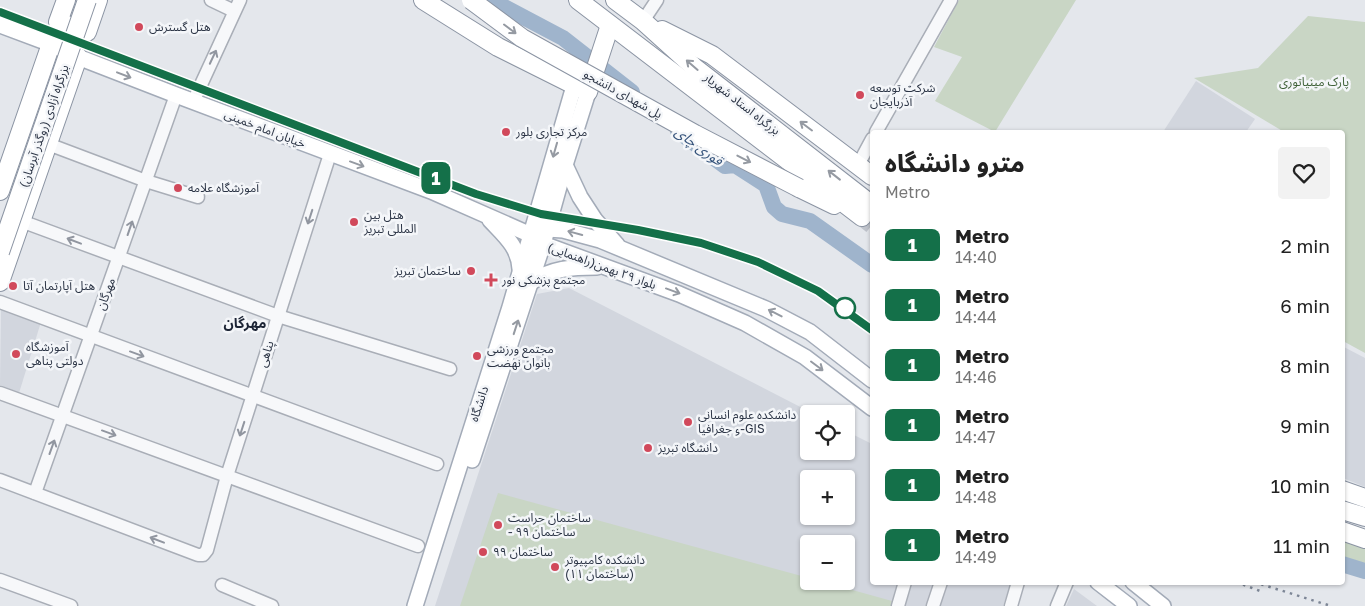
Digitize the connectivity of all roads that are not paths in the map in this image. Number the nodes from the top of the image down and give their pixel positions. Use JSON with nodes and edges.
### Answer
{"nodes":[{"id":1,"x":66,"y":0,"type":"edge"},
{"id":2,"x":77,"y":0,"type":"edge"},
{"id":3,"x":87,"y":0,"type":"edge"},
{"id":4,"x":98,"y":0,"type":"edge"},
{"id":5,"x":211,"y":0,"type":"edge"},
{"id":6,"x":424,"y":0,"type":"edge"},
{"id":7,"x":440,"y":0,"type":"edge"},
{"id":8,"x":471,"y":0,"type":"edge"},
{"id":9,"x":578,"y":0,"type":"edge"},
{"id":10,"x":615,"y":0,"type":"edge"},
{"id":11,"x":657,"y":0,"type":"edge"},
{"id":12,"x":950,"y":0,"type":"edge"},
{"id":13,"x":237,"y":6,"type":"edge"},
{"id":14,"x":643,"y":20,"type":"junction"},
{"id":15,"x":0,"y":24,"type":"edge"},
{"id":16,"x":610,"y":25,"type":"junction"},
{"id":17,"x":51,"y":44,"type":"junction"},
{"id":18,"x":498,"y":47,"type":"junction"},
{"id":19,"x":78,"y":57,"type":"junction"},
{"id":20,"x":581,"y":89,"type":"junction"},
{"id":21,"x":176,"y":95,"type":"junction"},
{"id":22,"x":193,"y":102,"type":"junction"},
{"id":23,"x":877,"y":130,"type":"edge"},
{"id":24,"x":870,"y":143,"type":"edge"},
{"id":25,"x":14,"y":149,"type":"junction"},
{"id":26,"x":46,"y":151,"type":"junction"},
{"id":27,"x":330,"y":154,"type":"junction"},
{"id":28,"x":565,"y":165,"type":"junction"},
{"id":29,"x":858,"y":165,"type":"junction"},
{"id":30,"x":870,"y":174,"type":"edge"},
{"id":31,"x":146,"y":181,"type":"junction"},
{"id":32,"x":0,"y":191,"type":"edge"},
{"id":33,"x":198,"y":197,"type":"dead end"},
{"id":34,"x":867,"y":211,"type":"edge"},
{"id":35,"x":483,"y":214,"type":"junction"},
{"id":36,"x":0,"y":221,"type":"edge"},
{"id":37,"x":21,"y":221,"type":"junction"},
{"id":38,"x":530,"y":235,"type":"junction"},
{"id":39,"x":545,"y":237,"type":"junction"},
{"id":40,"x":600,"y":240,"type":"junction"},
{"id":41,"x":620,"y":248,"type":"junction"},
{"id":42,"x":0,"y":252,"type":"edge"},
{"id":43,"x":119,"y":258,"type":"junction"},
{"id":44,"x":600,"y":264,"type":"junction"},
{"id":45,"x":525,"y":277,"type":"junction"},
{"id":46,"x":0,"y":282,"type":"edge"},
{"id":47,"x":0,"y":302,"type":"edge"},
{"id":48,"x":278,"y":316,"type":"junction"},
{"id":49,"x":91,"y":337,"type":"junction"},
{"id":50,"x":450,"y":369,"type":"dead end"},
{"id":51,"x":870,"y":378,"type":"edge"},
{"id":52,"x":0,"y":393,"type":"edge"},
{"id":53,"x":252,"y":396,"type":"junction"},
{"id":54,"x":870,"y":406,"type":"edge"},
{"id":55,"x":64,"y":416,"type":"junction"},
{"id":56,"x":437,"y":464,"type":"dead end"},
{"id":57,"x":227,"y":476,"type":"junction"},
{"id":58,"x":0,"y":480,"type":"edge"},
{"id":59,"x":1345,"y":491,"type":"edge"},
{"id":60,"x":35,"y":493,"type":"junction"},
{"id":61,"x":1365,"y":498,"type":"edge"},
{"id":62,"x":1345,"y":511,"type":"edge"},
{"id":63,"x":1365,"y":517,"type":"edge"},
{"id":64,"x":1345,"y":532,"type":"edge"},
{"id":65,"x":1365,"y":539,"type":"edge"},
{"id":66,"x":418,"y":546,"type":"dead end"},
{"id":67,"x":0,"y":580,"type":"edge"},
{"id":68,"x":222,"y":585,"type":"dead end"},
{"id":69,"x":905,"y":585,"type":"edge"},
{"id":70,"x":940,"y":585,"type":"edge"},
{"id":71,"x":1017,"y":585,"type":"edge"},
{"id":72,"x":1066,"y":585,"type":"edge"},
{"id":73,"x":1102,"y":585,"type":"edge"},
{"id":74,"x":1137,"y":585,"type":"edge"},
{"id":75,"x":1160,"y":605,"type":"edge"},
{"id":76,"x":71,"y":606,"type":"edge"},
{"id":77,"x":272,"y":606,"type":"edge"},
{"id":78,"x":415,"y":606,"type":"edge"},
{"id":79,"x":424,"y":606,"type":"edge"},
{"id":80,"x":898,"y":606,"type":"edge"},
{"id":81,"x":933,"y":606,"type":"edge"},
{"id":82,"x":1011,"y":606,"type":"edge"},
{"id":83,"x":1057,"y":606,"type":"edge"},
{"id":84,"x":1129,"y":606,"type":"edge"}],
"edges":[{"from":1,"to":4,"type":"highway"},
{"from":2,"to":36,"type":"highway","name":"بزرگراه آزادی (روگذر آبرسان)"},
{"from":3,"to":42,"type":"highway","name":"بزرگراه آزادی (روگذر آبرسان)","bridge":true},
{"from":5,"to":13,"type":"street"},
{"from":6,"to":18,"type":"highway"},
{"from":7,"to":18,"type":"highway"},
{"from":8,"to":34,"type":"highway","name":"پل شهدای دانشجو","one_way":true,"bridge":true},
{"from":9,"to":16,"type":"highway"},
{"from":10,"to":14,"type":"highway","name":"بزرگراه استاد شهریار"},
{"from":11,"to":14,"type":"street"},
{"from":12,"to":23,"type":"street"},
{"from":22,"to":13,"type":"street","one_way":true},
{"from":29,"to":14,"type":"highway","one_way":true},
{"from":34,"to":14,"type":"highway","name":"بزرگراه استاد شهریار","one_way":true},
{"from":15,"to":17,"type":"main road","name":"خیابان امام خمینی"},
{"from":16,"to":20,"type":"highway"},
{"from":16,"to":34,"type":"highway"},
{"from":17,"to":19,"type":"main road","name":"خیابان امام خمینی"},
{"from":17,"to":25,"type":"highway"},
{"from":18,"to":20,"type":"highway"},
{"from":19,"to":21,"type":"main road","name":"خیابان امام خمینی","one_way":true},
{"from":19,"to":26,"type":"highway"},
{"from":20,"to":28,"type":"main road","name":"دانشگاه"},
{"from":20,"to":38,"type":"main road","name":"دانشگاه","one_way":true},
{"from":21,"to":22,"type":"main road","name":"خیابان امام خمینی"},
{"from":21,"to":31,"type":"street","name":"مهرگان"},
{"from":22,"to":27,"type":"main road","name":"خیابان امام خمینی"},
{"from":24,"to":29,"type":"street"},
{"from":25,"to":26,"type":"highway"},
{"from":25,"to":32,"type":"highway"},
{"from":26,"to":31,"type":"street"},
{"from":26,"to":37,"type":"highway"},
{"from":27,"to":35,"type":"main road","name":"خیابان امام خمینی","one_way":true},
{"from":27,"to":48,"type":"street","name":"پناهی","one_way":true},
{"from":28,"to":39,"type":"main road","name":"دانشگاه"},
{"from":28,"to":41,"type":"main road"},
{"from":29,"to":30,"type":"highway"},
{"from":31,"to":33,"type":"street"},
{"from":43,"to":31,"type":"street","name":"مهرگان","one_way":true},
{"from":35,"to":38,"type":"main road","name":"خیابان امام خمینی"},
{"from":35,"to":45,"type":"main road"},
{"from":43,"to":37,"type":"street","one_way":true},
{"from":37,"to":46,"type":"highway"},
{"from":38,"to":39,"type":"main road","name":"بلوار ٢٩ بهمن(راهنمایی)"},
{"from":38,"to":45,"type":"main road","name":"دانشگاه"},
{"from":40,"to":39,"type":"main road","name":"بلوار ٢٩ بهمن(راهنمایی)","one_way":true},
{"from":39,"to":44,"type":"main road","name":"بلوار ٢٩ بهمن(راهنمایی)"},
{"from":39,"to":45,"type":"main road","name":"دانشگاه"},
{"from":40,"to":41,"type":"main road","name":"بلوار ٢٩ بهمن(راهنمایی)"},
{"from":40,"to":44,"type":"main road"},
{"from":51,"to":41,"type":"main road","name":"بلوار ٢٩ بهمن(راهنمایی)","one_way":true},
{"from":43,"to":48,"type":"street"},
{"from":43,"to":49,"type":"street","name":"مهرگان"},
{"from":44,"to":45,"type":"main road"},
{"from":44,"to":54,"type":"main road","name":"بلوار ٢٩ بهمن(راهنمایی)","one_way":true},
{"from":45,"to":78,"type":"main road","name":"دانشگاه"},
{"from":79,"to":45,"type":"main road","name":"دانشگاه","one_way":true},
{"from":47,"to":49,"type":"street"},
{"from":48,"to":50,"type":"street"},
{"from":48,"to":53,"type":"street","name":"پناهی"},
{"from":49,"to":53,"type":"street","one_way":true},
{"from":49,"to":55,"type":"street","name":"مهرگان"},
{"from":52,"to":55,"type":"street"},
{"from":53,"to":56,"type":"street"},
{"from":53,"to":57,"type":"street","name":"پناهی","one_way":true},
{"from":55,"to":57,"type":"street","one_way":true},
{"from":60,"to":55,"type":"street","name":"مهرگان","one_way":true},
{"from":57,"to":60,"type":"street","name":"پناهی","one_way":true},
{"from":57,"to":66,"type":"street"},
{"from":58,"to":60,"type":"street"},
{"from":59,"to":61,"type":"highway"},
{"from":62,"to":63,"type":"highway"},
{"from":64,"to":65,"type":"highway"},
{"from":67,"to":76,"type":"street"},
{"from":68,"to":77,"type":"street"},
{"from":69,"to":80,"type":"street"},
{"from":70,"to":81,"type":"street"},
{"from":71,"to":82,"type":"street"},
{"from":72,"to":83,"type":"street"},
{"from":73,"to":84,"type":"main road"},
{"from":74,"to":75,"type":"main road"}]}
